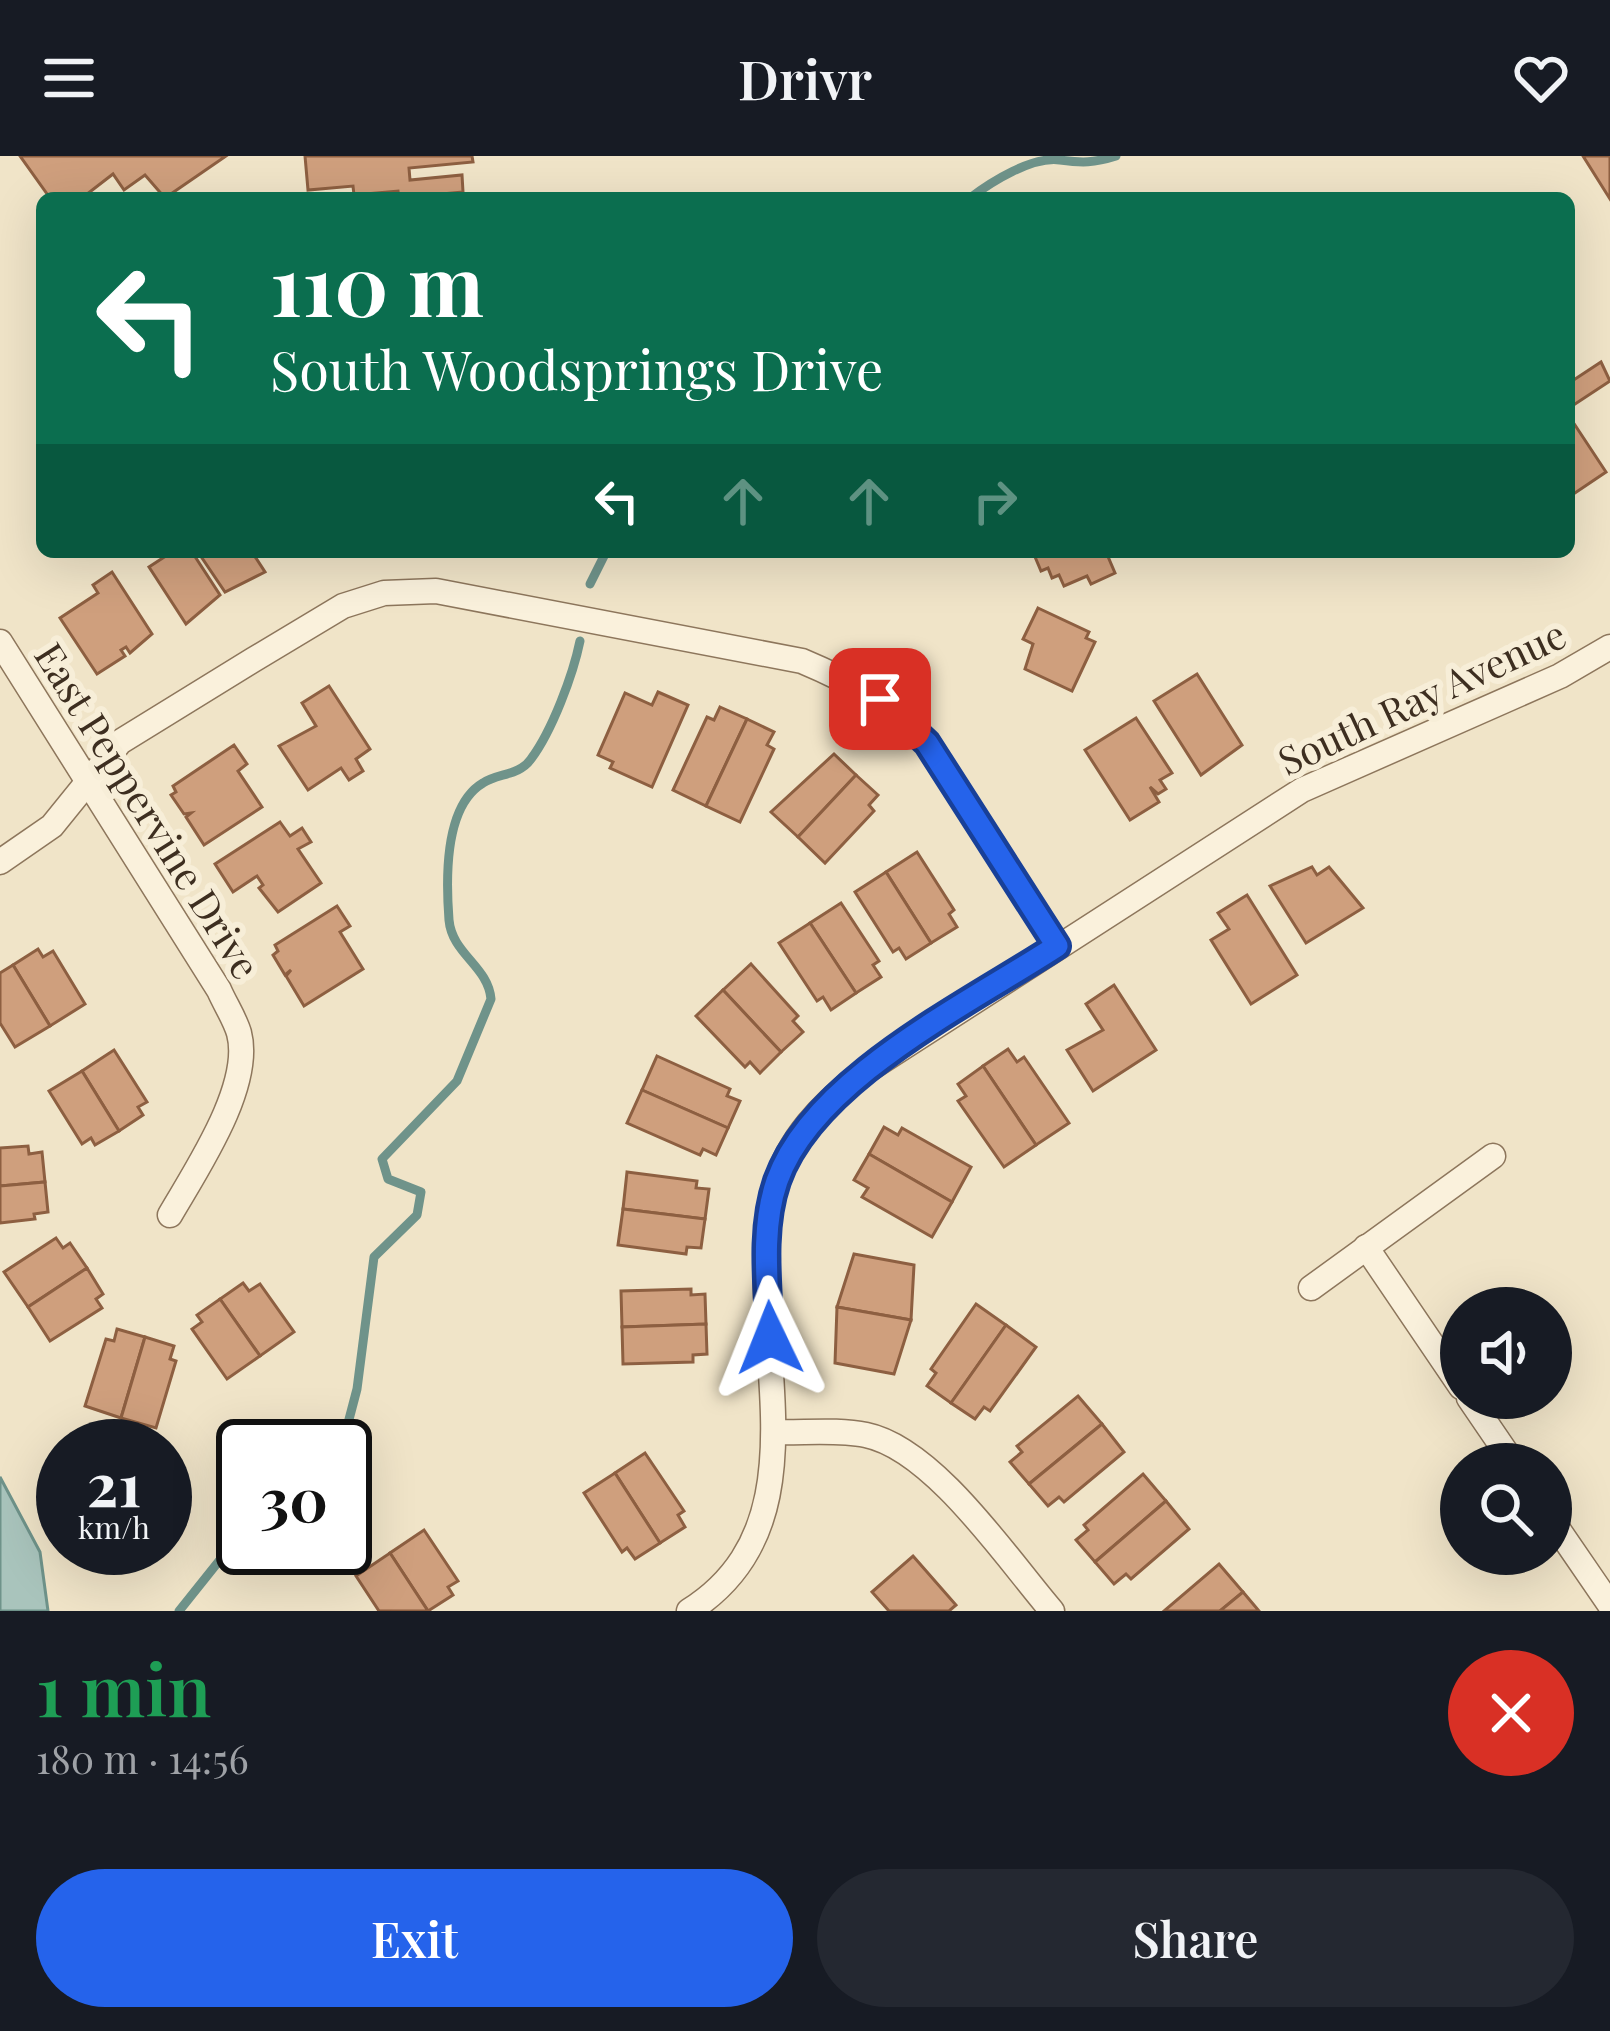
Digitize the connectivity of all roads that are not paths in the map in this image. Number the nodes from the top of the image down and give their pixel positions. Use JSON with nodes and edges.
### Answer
{"nodes":[{"id":1,"x":0,"y":642,"type":"edge"},
{"id":2,"x":1610,"y":647,"type":"edge"},
{"id":3,"x":89,"y":784,"type":"junction"},
{"id":4,"x":0,"y":862,"type":"edge"},
{"id":5,"x":1057,"y":946,"type":"junction"},
{"id":6,"x":1492,"y":1156,"type":"dead end"},
{"id":7,"x":170,"y":1215,"type":"dead end"},
{"id":8,"x":1366,"y":1247,"type":"junction"},
{"id":9,"x":1311,"y":1288,"type":"dead end"},
{"id":10,"x":1440,"y":1356,"type":"edge"},
{"id":11,"x":774,"y":1432,"type":"junction"},
{"id":12,"x":1572,"y":1550,"type":"edge"},
{"id":13,"x":1610,"y":1605,"type":"edge"},
{"id":14,"x":689,"y":1611,"type":"edge"},
{"id":15,"x":1052,"y":1611,"type":"edge"}],
"edges":[{"from":1,"to":3,"type":"street","name":"East Peppervine Drive"},
{"from":2,"to":5,"type":"street","name":"South Ray Avenue"},
{"from":3,"to":4,"type":"street"},
{"from":3,"to":5,"type":"street"},
{"from":3,"to":7,"type":"street","name":"East Peppervine Drive"},
{"from":5,"to":11,"type":"street","name":"South Ray Avenue"},
{"from":6,"to":8,"type":"street"},
{"from":8,"to":9,"type":"street"},
{"from":8,"to":10,"type":"street"},
{"from":11,"to":14,"type":"street","name":"South Ray Avenue"},
{"from":11,"to":15,"type":"street"},
{"from":12,"to":13,"type":"street"}]}
